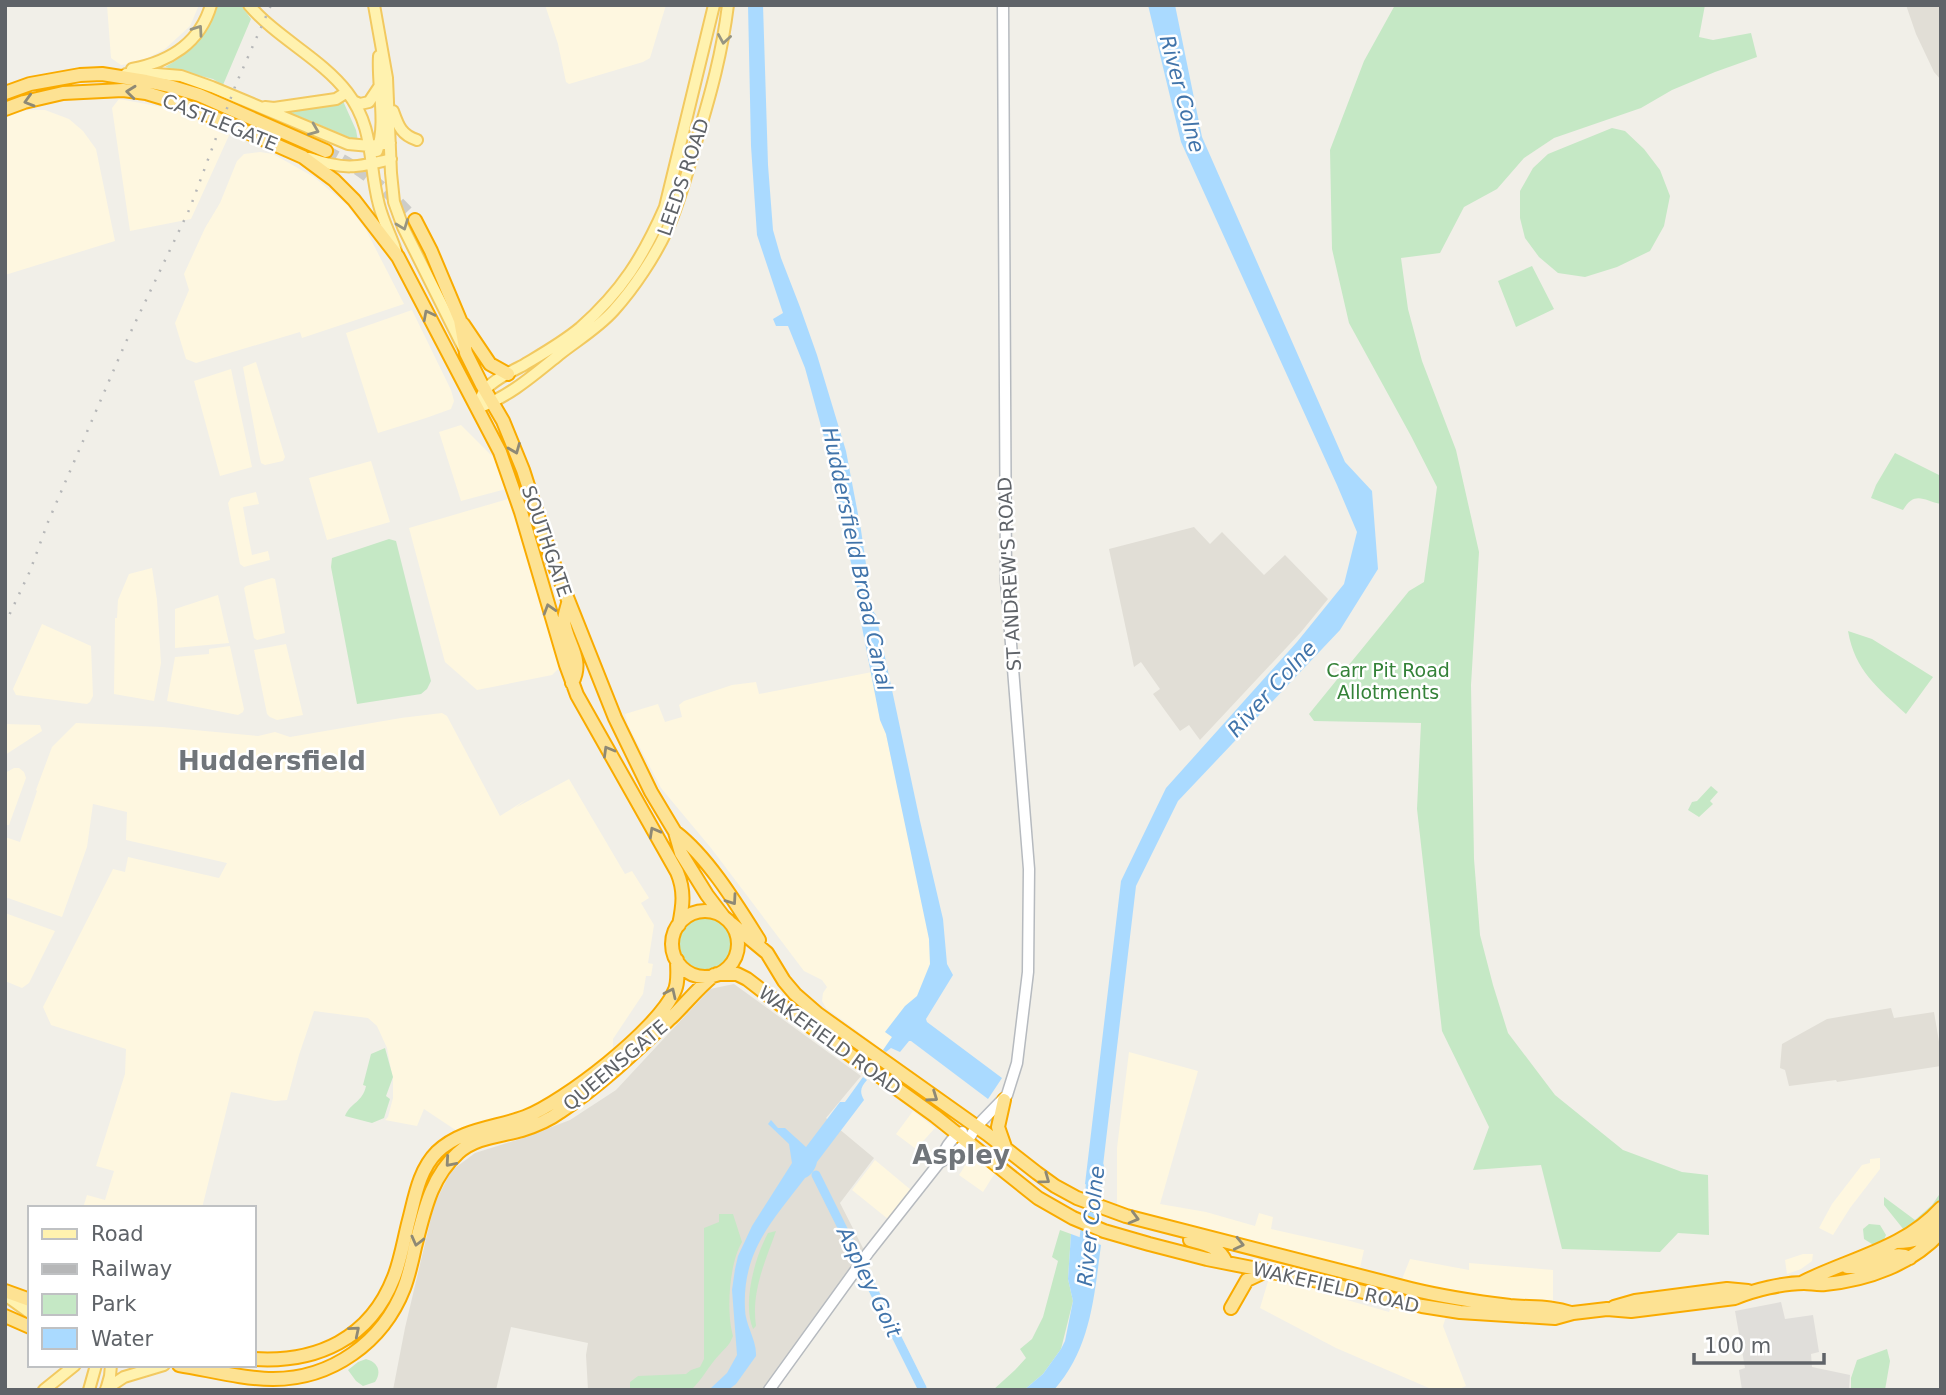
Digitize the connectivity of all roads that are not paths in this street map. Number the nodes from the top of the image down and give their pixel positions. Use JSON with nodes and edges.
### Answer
{"nodes":[{"id":1,"x":211,"y":5,"type":"edge"},
{"id":2,"x":249,"y":5,"type":"edge"},
{"id":3,"x":374,"y":5,"type":"edge"},
{"id":4,"x":714,"y":5,"type":"edge"},
{"id":5,"x":729,"y":5,"type":"edge"},
{"id":6,"x":1003,"y":5,"type":"edge"},
{"id":7,"x":379,"y":33,"type":"junction"},
{"id":8,"x":102,"y":74,"type":"junction"},
{"id":9,"x":379,"y":87,"type":"junction"},
{"id":10,"x":5,"y":93,"type":"edge"},
{"id":11,"x":350,"y":96,"type":"junction"},
{"id":12,"x":389,"y":98,"type":"junction"},
{"id":13,"x":258,"y":107,"type":"junction"},
{"id":14,"x":5,"y":109,"type":"edge"},
{"id":15,"x":417,"y":140,"type":"dead end"},
{"id":16,"x":380,"y":145,"type":"junction"},
{"id":17,"x":326,"y":151,"type":"tunnel mouth"},
{"id":18,"x":303,"y":156,"type":"junction"},
{"id":19,"x":391,"y":159,"type":"junction"},
{"id":20,"x":373,"y":164,"type":"junction"},
{"id":21,"x":415,"y":220,"type":"tunnel mouth"},
{"id":22,"x":398,"y":257,"type":"junction"},
{"id":23,"x":460,"y":320,"type":"junction"},
{"id":24,"x":466,"y":353,"type":"junction"},
{"id":25,"x":508,"y":374,"type":"junction"},
{"id":26,"x":485,"y":390,"type":"junction"},
{"id":27,"x":493,"y":403,"type":"junction"},
{"id":28,"x":477,"y":408,"type":"junction"},
{"id":29,"x":568,"y":603,"type":"junction"},
{"id":30,"x":572,"y":676,"type":"junction"},
{"id":31,"x":600,"y":682,"type":"junction"},
{"id":32,"x":675,"y":832,"type":"junction"},
{"id":33,"x":727,"y":920,"type":"junction"},
{"id":34,"x":678,"y":925,"type":"junction"},
{"id":35,"x":767,"y":953,"type":"junction"},
{"id":36,"x":677,"y":960,"type":"junction"},
{"id":37,"x":716,"y":975,"type":"junction"},
{"id":38,"x":1004,"y":1100,"type":"junction"},
{"id":39,"x":976,"y":1127,"type":"junction"},
{"id":40,"x":962,"y":1138,"type":"junction"},
{"id":41,"x":1006,"y":1149,"type":"junction"},
{"id":42,"x":1941,"y":1208,"type":"edge"},
{"id":43,"x":1941,"y":1221,"type":"edge"},
{"id":44,"x":1159,"y":1225,"type":"junction"},
{"id":45,"x":1941,"y":1232,"type":"edge"},
{"id":46,"x":1896,"y":1242,"type":"junction"},
{"id":47,"x":1910,"y":1258,"type":"junction"},
{"id":48,"x":1226,"y":1262,"type":"junction"},
{"id":49,"x":1836,"y":1268,"type":"junction"},
{"id":50,"x":1266,"y":1271,"type":"junction"},
{"id":51,"x":1801,"y":1283,"type":"junction"},
{"id":52,"x":5,"y":1293,"type":"edge"},
{"id":53,"x":28,"y":1299,"type":"edge"},
{"id":54,"x":1231,"y":1308,"type":"dead end"},
{"id":55,"x":28,"y":1311,"type":"edge"},
{"id":56,"x":1571,"y":1313,"type":"junction"},
{"id":57,"x":5,"y":1316,"type":"edge"},
{"id":58,"x":28,"y":1326,"type":"edge"},
{"id":59,"x":256,"y":1359,"type":"edge"},
{"id":60,"x":73,"y":1367,"type":"edge"},
{"id":61,"x":90,"y":1367,"type":"edge"},
{"id":62,"x":96,"y":1367,"type":"edge"},
{"id":63,"x":111,"y":1367,"type":"edge"},
{"id":64,"x":157,"y":1367,"type":"edge"},
{"id":65,"x":191,"y":1367,"type":"edge"},
{"id":66,"x":93,"y":1377,"type":"junction"},
{"id":67,"x":106,"y":1389,"type":"edge"},
{"id":68,"x":44,"y":1390,"type":"edge"},
{"id":69,"x":89,"y":1390,"type":"edge"},
{"id":70,"x":769,"y":1390,"type":"edge"}],
"edges":[{"from":8,"to":1,"type":"main road","one_way":true},
{"from":2,"to":11,"type":"main road"},
{"from":3,"to":7,"type":"main road"},
{"from":4,"to":25,"type":"main road","name":"LEEDS ROAD"},
{"from":5,"to":27,"type":"main road","name":"LEEDS ROAD","one_way":true},
{"from":6,"to":38,"type":"main road","name":"ST ANDREW'S ROAD"},
{"from":7,"to":9,"type":"main road"},
{"from":7,"to":12,"type":"main road"},
{"from":8,"to":10,"type":"highway","name":"CASTLEGATE"},
{"from":8,"to":13,"type":"main road","name":"CASTLEGATE"},
{"from":8,"to":17,"type":"highway","name":"CASTLEGATE"},
{"from":9,"to":11,"type":"main road"},
{"from":9,"to":16,"type":"main road"},
{"from":11,"to":13,"type":"main road"},
{"from":11,"to":16,"type":"main road"},
{"from":12,"to":15,"type":"main road"},
{"from":12,"to":16,"type":"main road"},
{"from":13,"to":16,"type":"main road","name":"CASTLEGATE","one_way":true},
{"from":18,"to":14,"type":"highway","name":"CASTLEGATE","one_way":true},
{"from":16,"to":19,"type":"main road","name":"SOUTHGATE"},
{"from":16,"to":20,"type":"main road"},
{"from":18,"to":20,"type":"main road","name":"CASTLEGATE"},
{"from":18,"to":22,"type":"highway","name":"SOUTHGATE"},
{"from":19,"to":20,"type":"main road","name":"CASTLEGATE"},
{"from":19,"to":24,"type":"main road","name":"SOUTHGATE","one_way":true},
{"from":20,"to":22,"type":"main road","name":"SOUTHGATE"},
{"from":21,"to":23,"type":"highway"},
{"from":28,"to":22,"type":"highway","name":"SOUTHGATE","one_way":true},
{"from":23,"to":24,"type":"highway"},
{"from":23,"to":25,"type":"highway"},
{"from":24,"to":26,"type":"highway","name":"SOUTHGATE"},
{"from":25,"to":26,"type":"main road","name":"LEEDS ROAD"},
{"from":26,"to":27,"type":"highway","name":"SOUTHGATE"},
{"from":26,"to":28,"type":"main road"},
{"from":27,"to":28,"type":"main road","name":"LEEDS ROAD"},
{"from":27,"to":29,"type":"highway","name":"SOUTHGATE","one_way":true},
{"from":30,"to":28,"type":"highway","name":"SOUTHGATE","one_way":true},
{"from":29,"to":30,"type":"highway"},
{"from":29,"to":31,"type":"highway","name":"SOUTHGATE"},
{"from":30,"to":31,"type":"highway"},
{"from":34,"to":30,"type":"highway","name":"SOUTHGATE","one_way":true},
{"from":31,"to":32,"type":"highway","name":"SOUTHGATE"},
{"from":32,"to":33,"type":"highway","name":"SOUTHGATE"},
{"from":32,"to":35,"type":"highway","one_way":true},
{"from":33,"to":34,"type":"highway"},
{"from":33,"to":35,"type":"highway","name":"WAKEFIELD ROAD"},
{"from":33,"to":37,"type":"highway"},
{"from":34,"to":36,"type":"highway"},
{"from":35,"to":39,"type":"highway","name":"WAKEFIELD ROAD","one_way":true},
{"from":36,"to":37,"type":"highway"},
{"from":59,"to":36,"type":"highway","name":"QUEENSGATE","one_way":true},
{"from":37,"to":40,"type":"highway","name":"WAKEFIELD ROAD"},
{"from":37,"to":65,"type":"highway","name":"QUEENSGATE","one_way":true},
{"from":38,"to":39,"type":"main road","name":"ST ANDREW'S ROAD"},
{"from":38,"to":41,"type":"highway"},
{"from":39,"to":40,"type":"main road","name":"ST ANDREW'S ROAD"},
{"from":39,"to":41,"type":"highway","name":"WAKEFIELD ROAD"},
{"from":40,"to":48,"type":"highway","name":"WAKEFIELD ROAD"},
{"from":40,"to":70,"type":"main road"},
{"from":41,"to":44,"type":"highway","name":"WAKEFIELD ROAD","one_way":true},
{"from":42,"to":46,"type":"highway","name":"WAKEFIELD ROAD"},
{"from":43,"to":46,"type":"highway"},
{"from":44,"to":48,"type":"highway"},
{"from":44,"to":56,"type":"highway","name":"WAKEFIELD ROAD","one_way":true},
{"from":45,"to":47,"type":"highway","name":"WAKEFIELD ROAD"},
{"from":46,"to":49,"type":"highway","name":"WAKEFIELD ROAD"},
{"from":47,"to":49,"type":"highway"},
{"from":47,"to":51,"type":"highway","name":"WAKEFIELD ROAD"},
{"from":48,"to":50,"type":"highway","name":"WAKEFIELD ROAD"},
{"from":49,"to":51,"type":"highway","name":"WAKEFIELD ROAD"},
{"from":50,"to":54,"type":"highway"},
{"from":50,"to":56,"type":"highway","name":"WAKEFIELD ROAD"},
{"from":51,"to":56,"type":"highway","name":"WAKEFIELD ROAD"},
{"from":52,"to":53,"type":"highway"},
{"from":52,"to":55,"type":"main road"},
{"from":57,"to":58,"type":"highway"},
{"from":60,"to":68,"type":"main road"},
{"from":61,"to":66,"type":"main road"},
{"from":62,"to":66,"type":"main road"},
{"from":63,"to":67,"type":"main road"},
{"from":64,"to":67,"type":"main road"},
{"from":66,"to":69,"type":"main road"}]}
